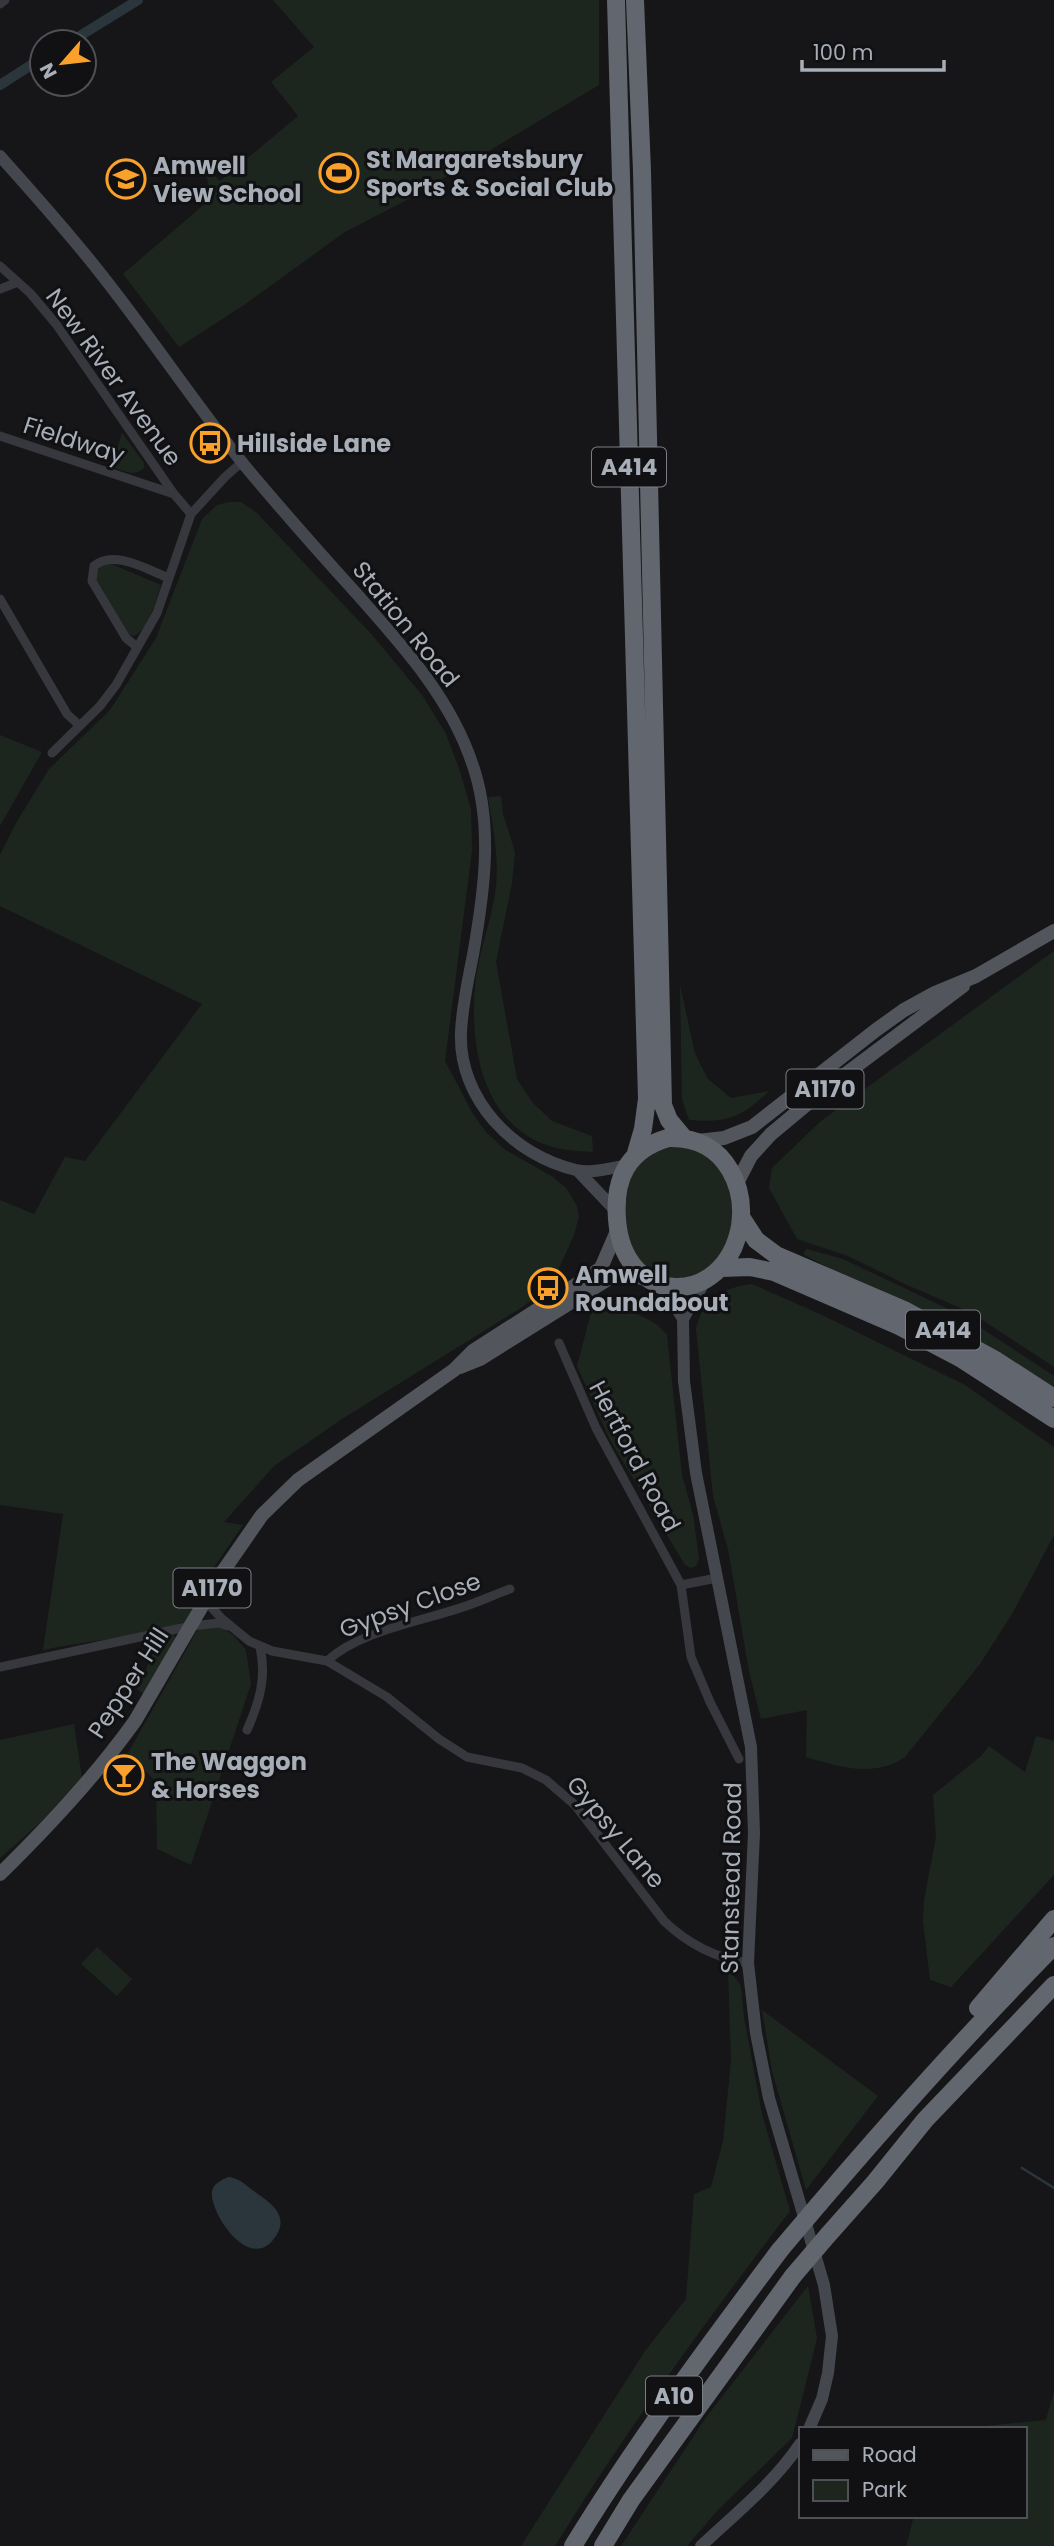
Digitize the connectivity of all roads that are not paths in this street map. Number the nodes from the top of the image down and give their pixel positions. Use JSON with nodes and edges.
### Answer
{"nodes":[{"id":1,"x":5,"y":0,"type":"edge"},
{"id":2,"x":616,"y":0,"type":"edge"},
{"id":3,"x":635,"y":0,"type":"edge"},
{"id":4,"x":0,"y":4,"type":"edge"},
{"id":5,"x":0,"y":156,"type":"edge"},
{"id":6,"x":0,"y":266,"type":"edge"},
{"id":7,"x":18,"y":282,"type":"junction"},
{"id":8,"x":0,"y":289,"type":"edge"},
{"id":9,"x":0,"y":436,"type":"edge"},
{"id":10,"x":242,"y":462,"type":"junction"},
{"id":11,"x":153,"y":463,"type":"junction"},
{"id":12,"x":137,"y":481,"type":"junction"},
{"id":13,"x":174,"y":494,"type":"junction"},
{"id":14,"x":191,"y":514,"type":"junction"},
{"id":15,"x":169,"y":578,"type":"junction"},
{"id":16,"x":0,"y":599,"type":"edge"},
{"id":17,"x":137,"y":647,"type":"junction"},
{"id":18,"x":79,"y":726,"type":"junction"},
{"id":19,"x":52,"y":753,"type":"dead end"},
{"id":20,"x":1054,"y":931,"type":"edge"},
{"id":21,"x":976,"y":976,"type":"junction"},
{"id":22,"x":691,"y":1139,"type":"junction"},
{"id":23,"x":632,"y":1159,"type":"junction"},
{"id":24,"x":578,"y":1171,"type":"junction"},
{"id":25,"x":737,"y":1184,"type":"junction"},
{"id":26,"x":616,"y":1211,"type":"junction"},
{"id":27,"x":741,"y":1217,"type":"junction"},
{"id":28,"x":617,"y":1231,"type":"junction"},
{"id":29,"x":721,"y":1268,"type":"junction"},
{"id":30,"x":705,"y":1280,"type":"junction"},
{"id":31,"x":651,"y":1282,"type":"junction"},
{"id":32,"x":683,"y":1319,"type":"junction"},
{"id":33,"x":559,"y":1343,"type":"dead end"},
{"id":34,"x":454,"y":1370,"type":"junction"},
{"id":35,"x":1054,"y":1398,"type":"edge"},
{"id":36,"x":1054,"y":1419,"type":"edge"},
{"id":37,"x":717,"y":1578,"type":"junction"},
{"id":38,"x":681,"y":1585,"type":"junction"},
{"id":39,"x":510,"y":1589,"type":"dead end"},
{"id":40,"x":205,"y":1600,"type":"junction"},
{"id":41,"x":191,"y":1626,"type":"junction"},
{"id":42,"x":230,"y":1626,"type":"junction"},
{"id":43,"x":260,"y":1647,"type":"junction"},
{"id":44,"x":327,"y":1661,"type":"junction"},
{"id":45,"x":0,"y":1667,"type":"edge"},
{"id":46,"x":247,"y":1730,"type":"dead end"},
{"id":47,"x":738,"y":1759,"type":"dead end"},
{"id":48,"x":0,"y":1874,"type":"edge"},
{"id":49,"x":1054,"y":1919,"type":"edge"},
{"id":50,"x":1054,"y":1947,"type":"edge"},
{"id":51,"x":748,"y":1963,"type":"junction"},
{"id":52,"x":1054,"y":1985,"type":"edge"},
{"id":53,"x":1054,"y":2001,"type":"edge"},
{"id":54,"x":908,"y":2100,"type":"junction"},
{"id":55,"x":925,"y":2120,"type":"junction"},
{"id":56,"x":810,"y":2427,"type":"edge"},
{"id":57,"x":799,"y":2446,"type":"edge"},
{"id":58,"x":573,"y":2546,"type":"edge"},
{"id":59,"x":603,"y":2546,"type":"edge"},
{"id":60,"x":701,"y":2546,"type":"edge"}],
"edges":[{"from":1,"to":4,"type":"street"},
{"from":2,"to":23,"type":"highway","number":"A414"},
{"from":3,"to":22,"type":"highway","number":"A414"},
{"from":5,"to":10,"type":"main road","name":"Station Road"},
{"from":6,"to":7,"type":"street","name":"New River Avenue"},
{"from":7,"to":8,"type":"street"},
{"from":7,"to":11,"type":"street","name":"New River Avenue"},
{"from":9,"to":12,"type":"street","name":"Fieldway"},
{"from":10,"to":14,"type":"street"},
{"from":10,"to":24,"type":"main road","name":"Station Road"},
{"from":11,"to":12,"type":"street","name":"Fieldway"},
{"from":11,"to":13,"type":"street","name":"New River Avenue"},
{"from":12,"to":13,"type":"street","name":"Fieldway"},
{"from":13,"to":14,"type":"street","name":"New River Avenue"},
{"from":14,"to":15,"type":"street"},
{"from":15,"to":17,"type":"street"},
{"from":15,"to":17,"type":"street"},
{"from":16,"to":18,"type":"street"},
{"from":17,"to":18,"type":"street"},
{"from":18,"to":19,"type":"street"},
{"from":20,"to":21,"type":"main road","number":"A1170"},
{"from":21,"to":22,"type":"main road","number":"A1170"},
{"from":21,"to":25,"type":"main road","number":"A1170"},
{"from":22,"to":23,"type":"highway"},
{"from":22,"to":25,"type":"highway"},
{"from":23,"to":24,"type":"main road","name":"Station Road"},
{"from":23,"to":26,"type":"highway"},
{"from":24,"to":26,"type":"main road","name":"Station Road"},
{"from":25,"to":27,"type":"highway"},
{"from":26,"to":28,"type":"highway"},
{"from":27,"to":29,"type":"highway"},
{"from":27,"to":35,"type":"highway","number":"A414"},
{"from":28,"to":31,"type":"highway"},
{"from":28,"to":34,"type":"main road","name":"Pepper Hill","number":"A1170"},
{"from":29,"to":30,"type":"highway"},
{"from":29,"to":36,"type":"highway","number":"A414"},
{"from":30,"to":31,"type":"highway"},
{"from":30,"to":32,"type":"main road"},
{"from":31,"to":32,"type":"main road"},
{"from":31,"to":34,"type":"main road","name":"Pepper Hill","number":"A1170"},
{"from":32,"to":37,"type":"main road","name":"Stanstead Road"},
{"from":33,"to":38,"type":"street","name":"Hertford Road"},
{"from":34,"to":40,"type":"main road","name":"Pepper Hill","number":"A1170"},
{"from":37,"to":38,"type":"street"},
{"from":37,"to":51,"type":"main road","name":"Stanstead Road"},
{"from":38,"to":47,"type":"street","name":"Hertford Road"},
{"from":39,"to":44,"type":"street","name":"Gypsy Close"},
{"from":40,"to":41,"type":"main road","name":"Pepper Hill","number":"A1170"},
{"from":40,"to":42,"type":"street","name":"Gypsy Lane"},
{"from":41,"to":42,"type":"street"},
{"from":41,"to":45,"type":"street"},
{"from":41,"to":48,"type":"main road","name":"Pepper Hill","number":"A1170"},
{"from":42,"to":43,"type":"street","name":"Gypsy Lane"},
{"from":43,"to":44,"type":"street","name":"Gypsy Lane"},
{"from":43,"to":46,"type":"street"},
{"from":44,"to":51,"type":"street","name":"Gypsy Lane"},
{"from":49,"to":54,"type":"highway"},
{"from":50,"to":54,"type":"highway","number":"A10"},
{"from":51,"to":56,"type":"main road","name":"Stanstead Road"},
{"from":52,"to":55,"type":"highway","number":"A10"},
{"from":53,"to":55,"type":"highway"},
{"from":54,"to":58,"type":"highway","number":"A10","bridge":true},
{"from":55,"to":59,"type":"highway","number":"A10","bridge":true},
{"from":57,"to":60,"type":"main road"}]}
